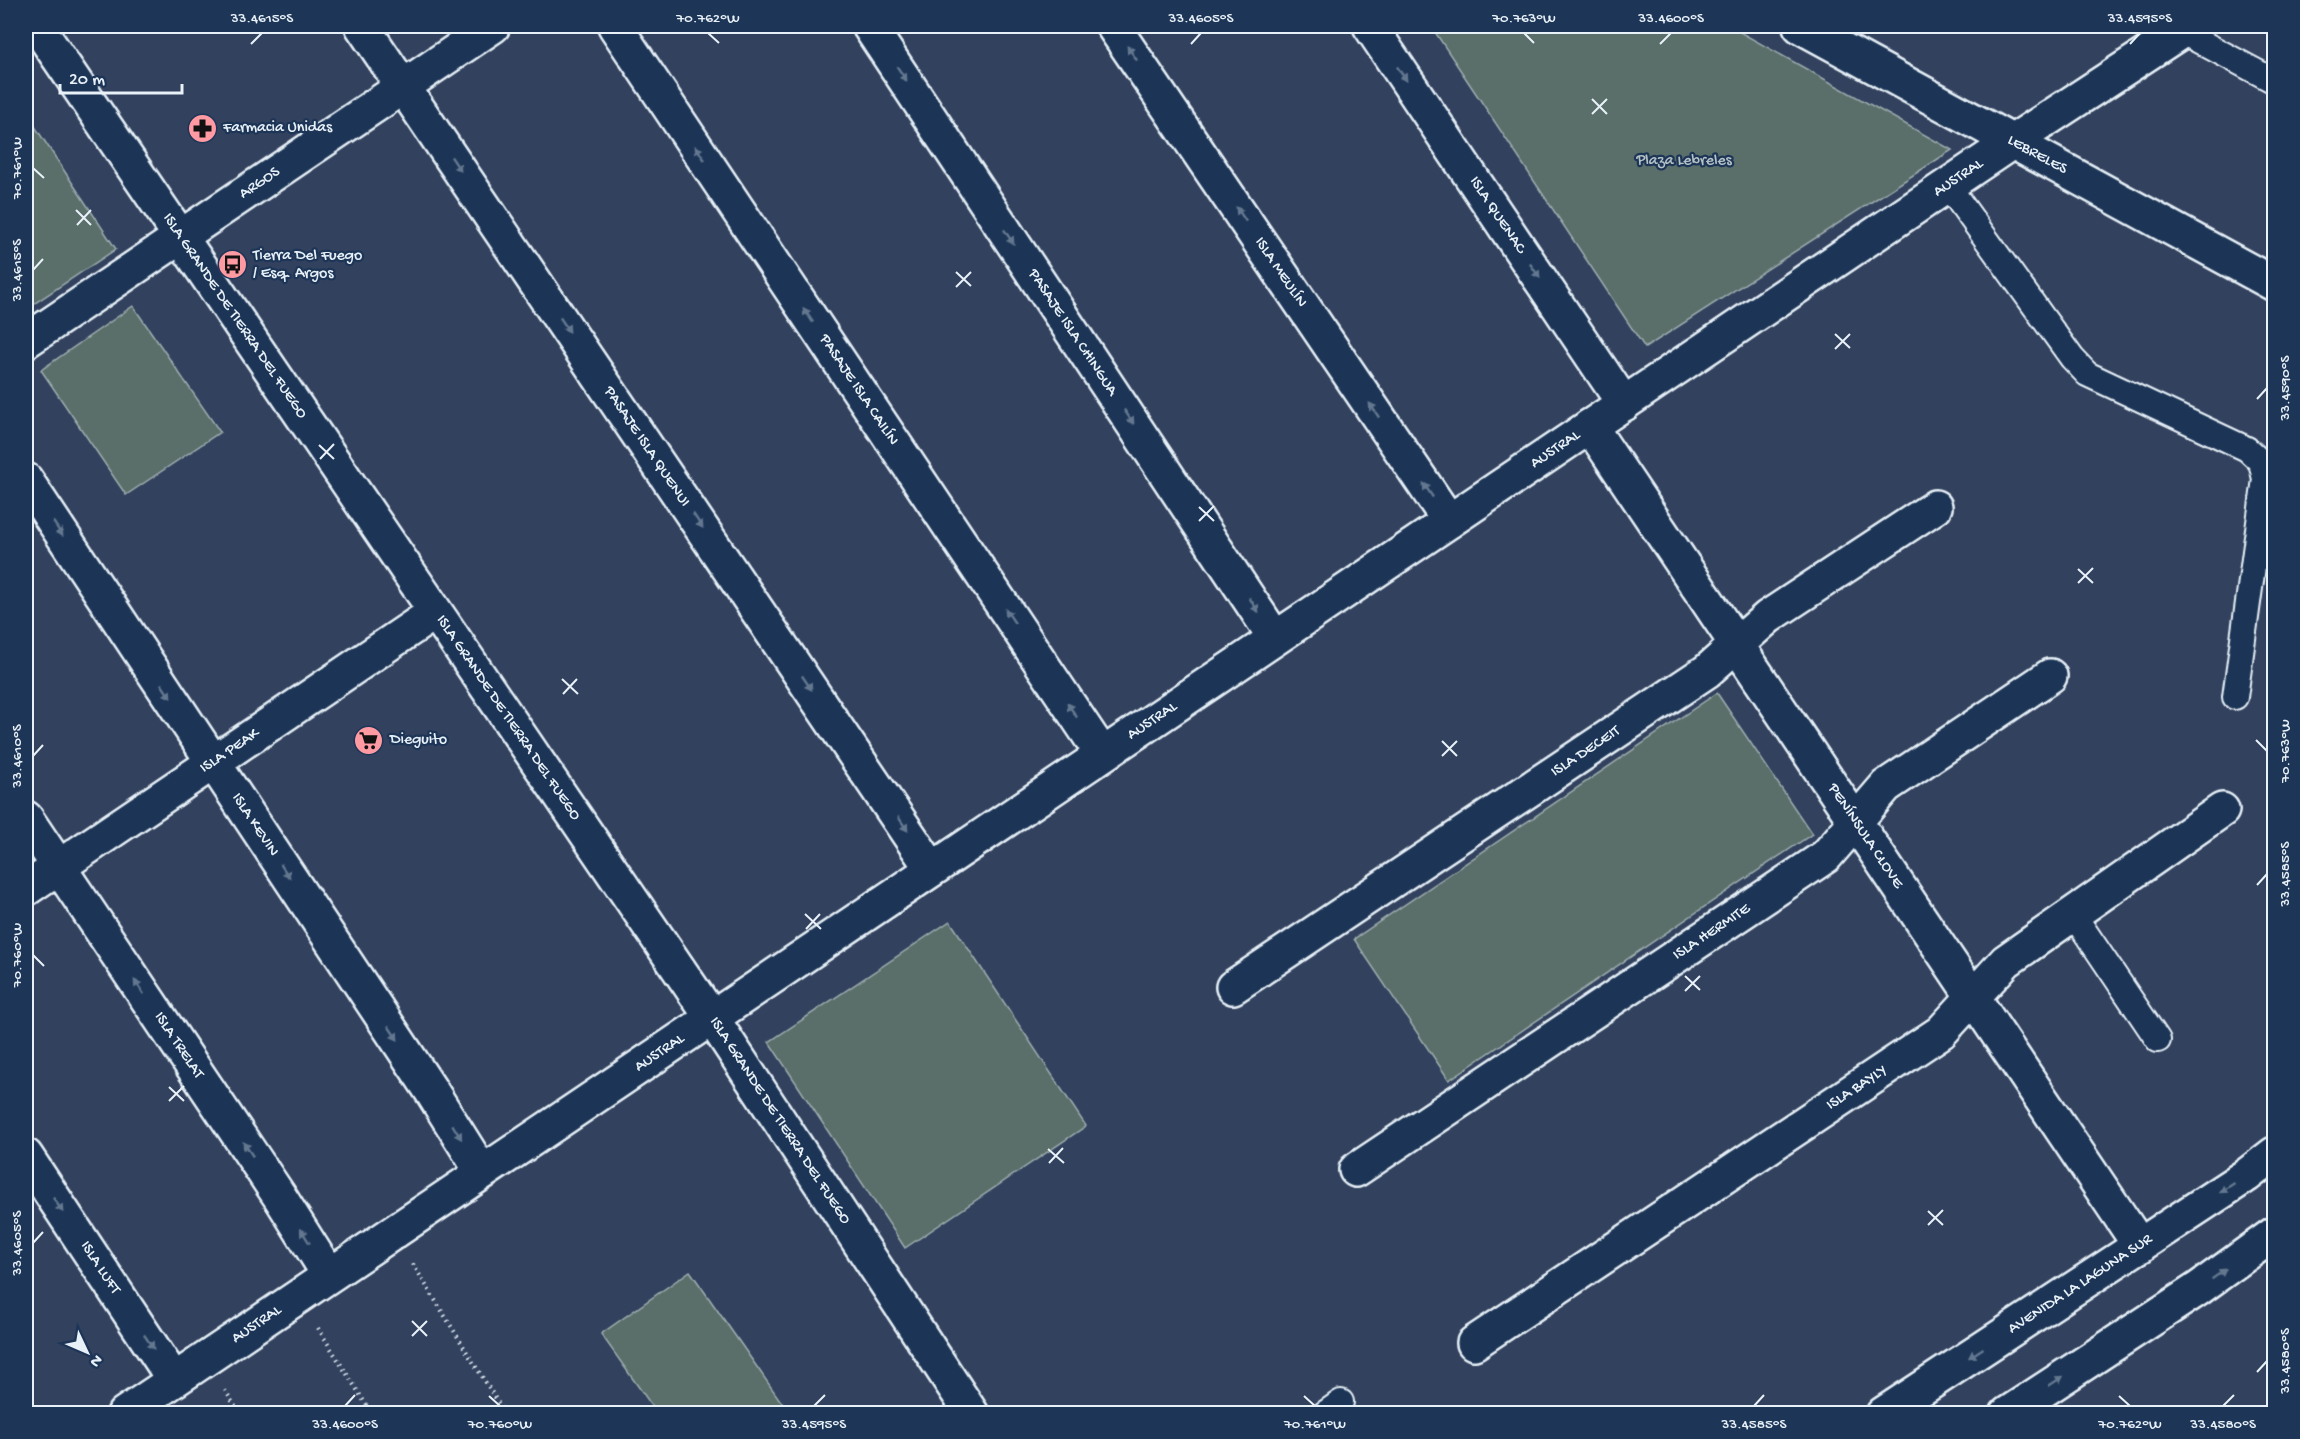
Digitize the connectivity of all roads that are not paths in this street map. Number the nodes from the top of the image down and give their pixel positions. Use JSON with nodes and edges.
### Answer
{"nodes":[{"id":1,"x":37,"y":26,"type":"edge"},
{"id":2,"x":362,"y":26,"type":"edge"},
{"id":3,"x":493,"y":26,"type":"edge"},
{"id":4,"x":615,"y":26,"type":"edge"},
{"id":5,"x":869,"y":26,"type":"edge"},
{"id":6,"x":1113,"y":26,"type":"edge"},
{"id":7,"x":1370,"y":26,"type":"edge"},
{"id":8,"x":1800,"y":26,"type":"edge"},
{"id":9,"x":2177,"y":28,"type":"edge"},
{"id":10,"x":2274,"y":81,"type":"edge"},
{"id":11,"x":403,"y":86,"type":"junction"},
{"id":12,"x":2012,"y":142,"type":"junction"},
{"id":13,"x":1948,"y":186,"type":"junction"},
{"id":14,"x":180,"y":237,"type":"junction"},
{"id":15,"x":2274,"y":284,"type":"edge"},
{"id":16,"x":26,"y":341,"type":"edge"},
{"id":17,"x":1624,"y":404,"type":"junction"},
{"id":18,"x":1590,"y":426,"type":"junction"},
{"id":19,"x":26,"y":480,"type":"edge"},
{"id":20,"x":1935,"y":507,"type":"dead end"},
{"id":21,"x":1449,"y":521,"type":"junction"},
{"id":22,"x":434,"y":613,"type":"junction"},
{"id":23,"x":1275,"y":638,"type":"junction"},
{"id":24,"x":1737,"y":644,"type":"junction"},
{"id":25,"x":2050,"y":676,"type":"dead end"},
{"id":26,"x":2235,"y":697,"type":"dead end"},
{"id":27,"x":1102,"y":754,"type":"junction"},
{"id":28,"x":213,"y":762,"type":"junction"},
{"id":29,"x":2222,"y":810,"type":"dead end"},
{"id":30,"x":26,"y":818,"type":"edge"},
{"id":31,"x":1856,"y":822,"type":"junction"},
{"id":32,"x":58,"y":866,"type":"junction"},
{"id":33,"x":932,"y":869,"type":"junction"},
{"id":34,"x":26,"y":889,"type":"edge"},
{"id":35,"x":2073,"y":914,"type":"junction"},
{"id":36,"x":1233,"y":987,"type":"dead end"},
{"id":37,"x":1974,"y":996,"type":"junction"},
{"id":38,"x":711,"y":1018,"type":"junction"},
{"id":39,"x":2158,"y":1040,"type":"dead end"},
{"id":40,"x":2274,"y":1154,"type":"edge"},
{"id":41,"x":26,"y":1156,"type":"edge"},
{"id":42,"x":1356,"y":1170,"type":"dead end"},
{"id":43,"x":482,"y":1172,"type":"junction"},
{"id":44,"x":2274,"y":1234,"type":"edge"},
{"id":45,"x":2139,"y":1246,"type":"junction"},
{"id":46,"x":329,"y":1275,"type":"junction"},
{"id":47,"x":1474,"y":1343,"type":"dead end"},
{"id":48,"x":174,"y":1380,"type":"junction"},
{"id":49,"x":124,"y":1413,"type":"edge"},
{"id":50,"x":972,"y":1413,"type":"edge"},
{"id":51,"x":1883,"y":1413,"type":"edge"},
{"id":52,"x":2007,"y":1413,"type":"edge"}],
"edges":[{"from":1,"to":14,"type":"street","name":"ISLA GRANDE DE TIERRA DEL FUEGO"},
{"from":2,"to":11,"type":"street","name":"PASAJE ISLA QUENUI"},
{"from":3,"to":11,"type":"street","name":"ARGOS"},
{"from":27,"to":4,"type":"street","name":"PASAJE ISLA CAILÍN","one_way":true},
{"from":5,"to":23,"type":"street","name":"PASAJE ISLA CHINGUA","one_way":true},
{"from":21,"to":6,"type":"street","name":"ISLA MEULÍN","one_way":true},
{"from":7,"to":17,"type":"street","name":"ISLA QUENAC","one_way":true},
{"from":8,"to":12,"type":"street","name":"LEBRELES"},
{"from":9,"to":10,"type":"lane"},
{"from":9,"to":12,"type":"street","name":"AUSTRAL"},
{"from":11,"to":14,"type":"street","name":"ARGOS"},
{"from":11,"to":33,"type":"street","name":"PASAJE ISLA QUENUI","one_way":true},
{"from":12,"to":13,"type":"street","name":"AUSTRAL"},
{"from":12,"to":15,"type":"street","name":"LEBRELES"},
{"from":13,"to":17,"type":"street","name":"AUSTRAL"},
{"from":13,"to":26,"type":"lane"},
{"from":14,"to":16,"type":"street","name":"ARGOS"},
{"from":14,"to":22,"type":"street","name":"ISLA GRANDE DE TIERRA DEL FUEGO"},
{"from":17,"to":18,"type":"street","name":"AUSTRAL"},
{"from":18,"to":21,"type":"street","name":"AUSTRAL"},
{"from":18,"to":24,"type":"street","name":"PENÍNSULA CLOVE"},
{"from":19,"to":28,"type":"street","name":"ISLA KEVIN","one_way":true},
{"from":20,"to":24,"type":"street","name":"ISLA DECEIT"},
{"from":21,"to":23,"type":"street","name":"AUSTRAL"},
{"from":22,"to":28,"type":"street","name":"ISLA PEAK"},
{"from":22,"to":38,"type":"street","name":"ISLA GRANDE DE TIERRA DEL FUEGO"},
{"from":23,"to":27,"type":"street","name":"AUSTRAL"},
{"from":24,"to":31,"type":"street","name":"PENÍNSULA CLOVE"},
{"from":24,"to":36,"type":"street","name":"ISLA DECEIT"},
{"from":25,"to":31,"type":"street","name":"ISLA HERMITE"},
{"from":27,"to":33,"type":"street","name":"AUSTRAL"},
{"from":28,"to":32,"type":"street","name":"ISLA PEAK"},
{"from":28,"to":43,"type":"street","name":"ISLA KEVIN","one_way":true},
{"from":29,"to":35,"type":"street","name":"ISLA BAYLY"},
{"from":30,"to":32,"type":"street","name":"ISLA TRELAT"},
{"from":31,"to":37,"type":"street","name":"PENÍNSULA CLOVE"},
{"from":31,"to":42,"type":"street","name":"ISLA HERMITE"},
{"from":32,"to":34,"type":"street","name":"ISLA PEAK"},
{"from":46,"to":32,"type":"street","name":"ISLA TRELAT","one_way":true},
{"from":33,"to":38,"type":"street","name":"AUSTRAL"},
{"from":35,"to":37,"type":"street","name":"ISLA BAYLY"},
{"from":35,"to":39,"type":"lane"},
{"from":37,"to":45,"type":"street","name":"PENÍNSULA CLOVE"},
{"from":37,"to":47,"type":"street","name":"ISLA BAYLY"},
{"from":38,"to":43,"type":"street","name":"AUSTRAL"},
{"from":38,"to":50,"type":"street","name":"ISLA GRANDE DE TIERRA DEL FUEGO"},
{"from":40,"to":45,"type":"street","name":"AVENIDA LA LAGUNA SUR","one_way":true},
{"from":41,"to":48,"type":"street","name":"ISLA LUFT","one_way":true},
{"from":43,"to":46,"type":"street","name":"AUSTRAL"},
{"from":52,"to":44,"type":"street","one_way":true},
{"from":45,"to":51,"type":"street","name":"AVENIDA LA LAGUNA SUR","one_way":true},
{"from":46,"to":48,"type":"street","name":"AUSTRAL"},
{"from":48,"to":49,"type":"street","name":"AUSTRAL"}]}
